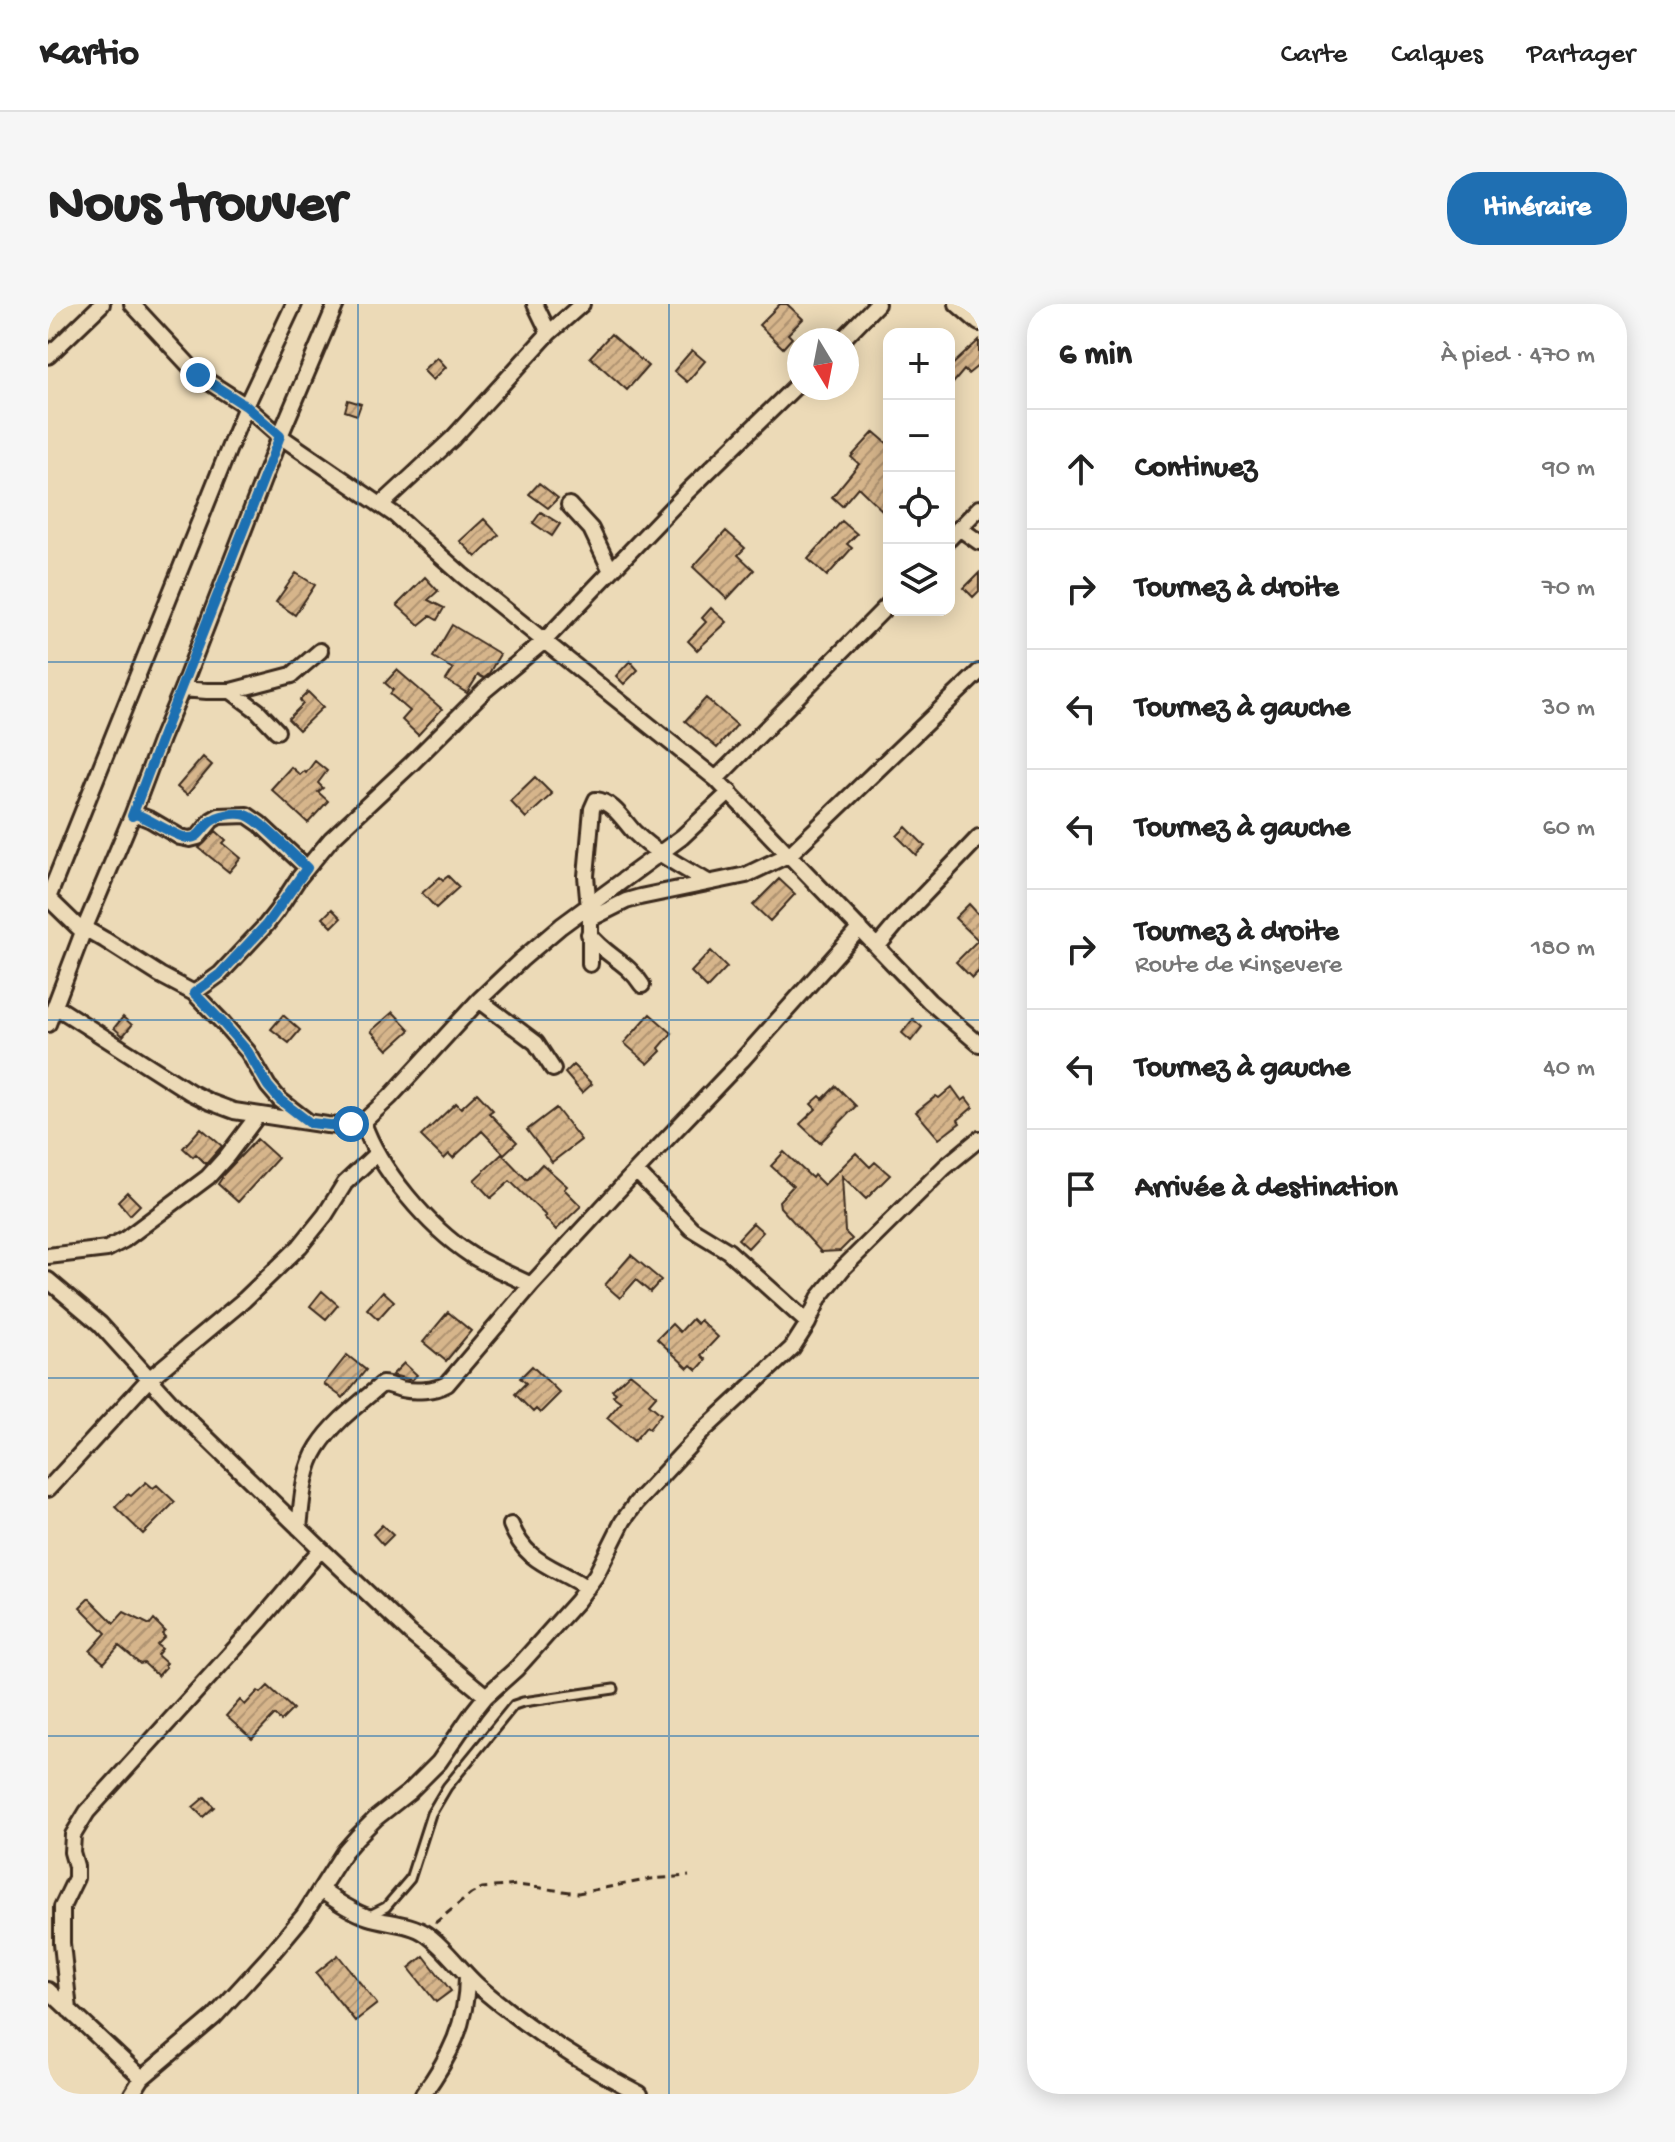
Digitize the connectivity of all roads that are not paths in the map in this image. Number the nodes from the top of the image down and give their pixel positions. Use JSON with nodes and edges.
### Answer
{"nodes":[{"id":1,"x":102,"y":304,"type":"edge"},
{"id":2,"x":132,"y":304,"type":"edge"},
{"id":3,"x":294,"y":304,"type":"edge"},
{"id":4,"x":336,"y":304,"type":"edge"},
{"id":5,"x":535,"y":304,"type":"edge"},
{"id":6,"x":582,"y":304,"type":"edge"},
{"id":7,"x":877,"y":304,"type":"edge"},
{"id":8,"x":957,"y":304,"type":"edge"},
{"id":9,"x":979,"y":323,"type":"edge"},
{"id":10,"x":854,"y":328,"type":"edge"},
{"id":11,"x":549,"y":333,"type":"junction"},
{"id":12,"x":48,"y":356,"type":"edge"},
{"id":13,"x":787,"y":395,"type":"edge"},
{"id":14,"x":246,"y":406,"type":"junction"},
{"id":15,"x":280,"y":436,"type":"junction"},
{"id":16,"x":381,"y":505,"type":"junction"},
{"id":17,"x":569,"y":505,"type":"dead end"},
{"id":18,"x":979,"y":508,"type":"edge"},
{"id":19,"x":955,"y":532,"type":"edge"},
{"id":20,"x":955,"y":533,"type":"edge"},
{"id":21,"x":979,"y":542,"type":"edge"},
{"id":22,"x":611,"y":571,"type":"junction"},
{"id":23,"x":883,"y":610,"type":"edge"},
{"id":24,"x":543,"y":642,"type":"junction"},
{"id":25,"x":320,"y":651,"type":"dead end"},
{"id":26,"x":979,"y":672,"type":"edge"},
{"id":27,"x":182,"y":689,"type":"junction"},
{"id":28,"x":231,"y":691,"type":"junction"},
{"id":29,"x":277,"y":731,"type":"dead end"},
{"id":30,"x":716,"y":779,"type":"junction"},
{"id":31,"x":730,"y":792,"type":"junction"},
{"id":32,"x":132,"y":816,"type":"junction"},
{"id":33,"x":979,"y":837,"type":"edge"},
{"id":34,"x":660,"y":854,"type":"junction"},
{"id":35,"x":790,"y":854,"type":"junction"},
{"id":36,"x":307,"y":868,"type":"junction"},
{"id":37,"x":708,"y":882,"type":"junction"},
{"id":38,"x":48,"y":898,"type":"edge"},
{"id":39,"x":589,"y":919,"type":"junction"},
{"id":40,"x":860,"y":928,"type":"junction"},
{"id":41,"x":83,"y":932,"type":"junction"},
{"id":42,"x":877,"y":947,"type":"junction"},
{"id":43,"x":590,"y":964,"type":"dead end"},
{"id":44,"x":642,"y":985,"type":"dead end"},
{"id":45,"x":194,"y":993,"type":"junction"},
{"id":46,"x":479,"y":1000,"type":"junction"},
{"id":47,"x":55,"y":1006,"type":"junction"},
{"id":48,"x":48,"y":1024,"type":"edge"},
{"id":49,"x":979,"y":1044,"type":"edge"},
{"id":50,"x":553,"y":1069,"type":"dead end"},
{"id":51,"x":258,"y":1115,"type":"junction"},
{"id":52,"x":363,"y":1122,"type":"junction"},
{"id":53,"x":310,"y":1123,"type":"junction"},
{"id":54,"x":979,"y":1139,"type":"edge"},
{"id":55,"x":377,"y":1153,"type":"junction"},
{"id":56,"x":636,"y":1171,"type":"junction"},
{"id":57,"x":48,"y":1256,"type":"edge"},
{"id":58,"x":48,"y":1280,"type":"edge"},
{"id":59,"x":531,"y":1285,"type":"junction"},
{"id":60,"x":808,"y":1323,"type":"junction"},
{"id":61,"x":149,"y":1379,"type":"junction"},
{"id":62,"x":48,"y":1489,"type":"edge"},
{"id":63,"x":511,"y":1525,"type":"dead end"},
{"id":64,"x":299,"y":1528,"type":"junction"},
{"id":65,"x":321,"y":1549,"type":"junction"},
{"id":66,"x":587,"y":1588,"type":"junction"},
{"id":67,"x":614,"y":1689,"type":"dead end"},
{"id":68,"x":486,"y":1696,"type":"junction"},
{"id":69,"x":321,"y":1890,"type":"junction"},
{"id":70,"x":367,"y":1917,"type":"junction"},
{"id":71,"x":467,"y":1976,"type":"junction"},
{"id":72,"x":48,"y":1990,"type":"edge"},
{"id":73,"x":69,"y":2010,"type":"junction"},
{"id":74,"x":142,"y":2078,"type":"junction"},
{"id":75,"x":132,"y":2094,"type":"edge"},
{"id":76,"x":423,"y":2094,"type":"edge"},
{"id":77,"x":640,"y":2094,"type":"edge"}],
"edges":[{"from":1,"to":12,"type":"street"},
{"from":2,"to":14,"type":"street"},
{"from":3,"to":14,"type":"street"},
{"from":4,"to":15,"type":"street"},
{"from":5,"to":11,"type":"street"},
{"from":6,"to":11,"type":"street"},
{"from":7,"to":10,"type":"street"},
{"from":8,"to":9,"type":"street"},
{"from":11,"to":16,"type":"street"},
{"from":13,"to":22,"type":"street"},
{"from":14,"to":15,"type":"street"},
{"from":14,"to":38,"type":"street"},
{"from":15,"to":16,"type":"street"},
{"from":15,"to":27,"type":"street"},
{"from":16,"to":24,"type":"street"},
{"from":17,"to":22,"type":"street"},
{"from":18,"to":19,"type":"street"},
{"from":20,"to":21,"type":"street"},
{"from":22,"to":24,"type":"street"},
{"from":23,"to":30,"type":"street"},
{"from":24,"to":30,"type":"street"},
{"from":24,"to":36,"type":"street"},
{"from":25,"to":28,"type":"street"},
{"from":26,"to":35,"type":"street"},
{"from":27,"to":28,"type":"street"},
{"from":27,"to":32,"type":"street"},
{"from":28,"to":29,"type":"street"},
{"from":30,"to":31,"type":"street"},
{"from":31,"to":34,"type":"street"},
{"from":31,"to":35,"type":"street"},
{"from":32,"to":36,"type":"street"},
{"from":32,"to":41,"type":"street"},
{"from":33,"to":42,"type":"street"},
{"from":34,"to":37,"type":"street"},
{"from":34,"to":39,"type":"street"},
{"from":34,"to":39,"type":"street"},
{"from":35,"to":37,"type":"street"},
{"from":35,"to":40,"type":"street"},
{"from":36,"to":45,"type":"street"},
{"from":37,"to":39,"type":"street"},
{"from":38,"to":41,"type":"street"},
{"from":39,"to":43,"type":"street"},
{"from":39,"to":44,"type":"street"},
{"from":39,"to":46,"type":"street"},
{"from":40,"to":42,"type":"street"},
{"from":40,"to":56,"type":"street"},
{"from":41,"to":45,"type":"street"},
{"from":41,"to":47,"type":"street"},
{"from":42,"to":49,"type":"street"},
{"from":45,"to":53,"type":"street"},
{"from":46,"to":50,"type":"street"},
{"from":46,"to":52,"type":"street"},
{"from":47,"to":48,"type":"street"},
{"from":47,"to":51,"type":"street"},
{"from":51,"to":53,"type":"street"},
{"from":51,"to":57,"type":"street"},
{"from":52,"to":53,"type":"street"},
{"from":52,"to":55,"type":"street"},
{"from":54,"to":60,"type":"street"},
{"from":55,"to":59,"type":"street"},
{"from":55,"to":61,"type":"street"},
{"from":56,"to":59,"type":"street"},
{"from":56,"to":60,"type":"street"},
{"from":58,"to":61,"type":"street"},
{"from":59,"to":64,"type":"street"},
{"from":60,"to":66,"type":"street"},
{"from":61,"to":62,"type":"street"},
{"from":61,"to":64,"type":"street"},
{"from":63,"to":66,"type":"street"},
{"from":64,"to":65,"type":"street"},
{"from":65,"to":68,"type":"street"},
{"from":65,"to":73,"type":"street"},
{"from":66,"to":68,"type":"street"},
{"from":67,"to":70,"type":"lane"},
{"from":68,"to":69,"type":"street"},
{"from":69,"to":70,"type":"street"},
{"from":69,"to":74,"type":"street"},
{"from":70,"to":71,"type":"street"},
{"from":71,"to":76,"type":"street"},
{"from":71,"to":77,"type":"street"},
{"from":72,"to":73,"type":"street"},
{"from":73,"to":74,"type":"street"},
{"from":74,"to":75,"type":"street"}]}
